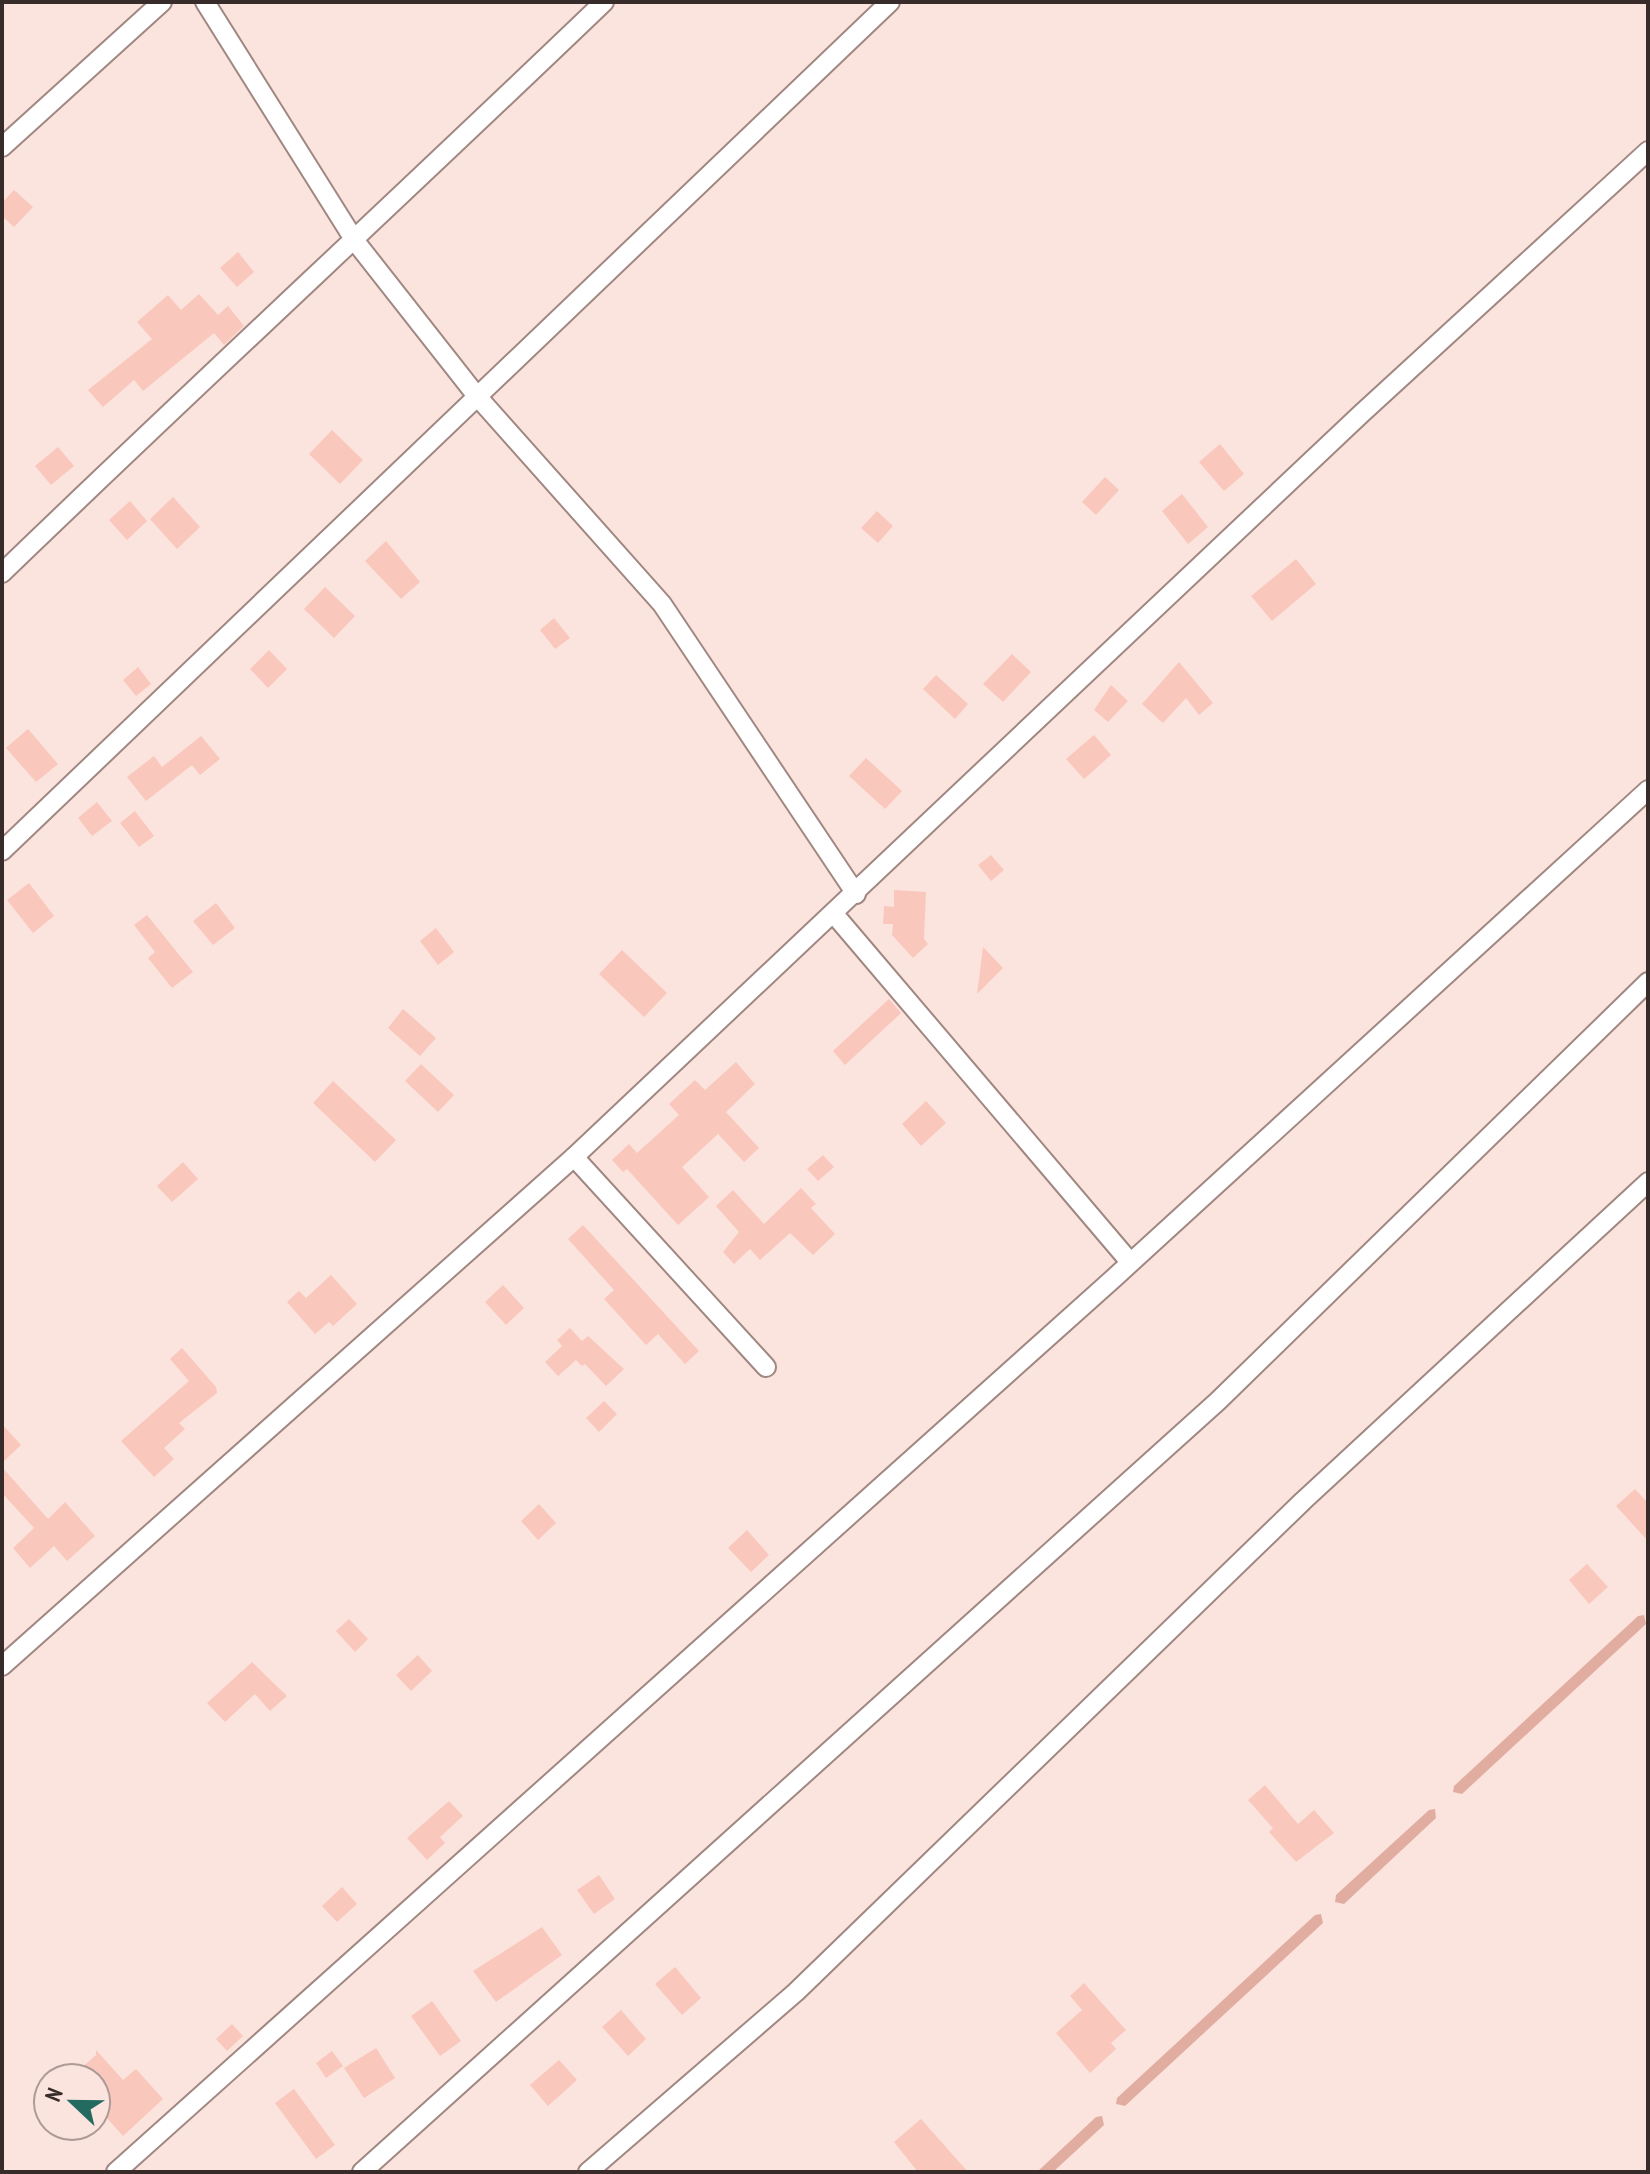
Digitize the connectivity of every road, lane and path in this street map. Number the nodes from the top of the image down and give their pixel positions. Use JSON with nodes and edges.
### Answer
{"nodes":[{"id":1,"x":162,"y":2,"type":"edge"},
{"id":2,"x":205,"y":2,"type":"edge"},
{"id":3,"x":604,"y":2,"type":"edge"},
{"id":4,"x":890,"y":2,"type":"edge"},
{"id":5,"x":2,"y":147,"type":"edge"},
{"id":6,"x":1648,"y":151,"type":"edge"},
{"id":7,"x":355,"y":241,"type":"junction"},
{"id":8,"x":476,"y":395,"type":"junction"},
{"id":9,"x":2,"y":573,"type":"edge"},
{"id":10,"x":1648,"y":790,"type":"edge"},
{"id":11,"x":2,"y":851,"type":"edge"},
{"id":12,"x":856,"y":894,"type":"junction"},
{"id":13,"x":834,"y":914,"type":"junction"},
{"id":14,"x":1648,"y":982,"type":"edge"},
{"id":15,"x":574,"y":1157,"type":"junction"},
{"id":16,"x":1648,"y":1182,"type":"edge"},
{"id":17,"x":1130,"y":1262,"type":"junction"},
{"id":18,"x":766,"y":1367,"type":"dead end"},
{"id":19,"x":2,"y":1666,"type":"edge"},
{"id":20,"x":116,"y":2172,"type":"edge"},
{"id":21,"x":362,"y":2172,"type":"edge"},
{"id":22,"x":588,"y":2172,"type":"edge"}],
"edges":[{"from":1,"to":5,"type":"street"},
{"from":2,"to":7,"type":"street"},
{"from":3,"to":7,"type":"street"},
{"from":4,"to":8,"type":"street"},
{"from":6,"to":12,"type":"street"},
{"from":7,"to":8,"type":"street"},
{"from":7,"to":9,"type":"street"},
{"from":8,"to":11,"type":"street"},
{"from":8,"to":12,"type":"street"},
{"from":10,"to":17,"type":"street"},
{"from":12,"to":13,"type":"street"},
{"from":13,"to":15,"type":"street"},
{"from":13,"to":17,"type":"street"},
{"from":14,"to":21,"type":"street"},
{"from":15,"to":18,"type":"street"},
{"from":15,"to":19,"type":"street"},
{"from":16,"to":22,"type":"street"},
{"from":17,"to":20,"type":"street"}]}
